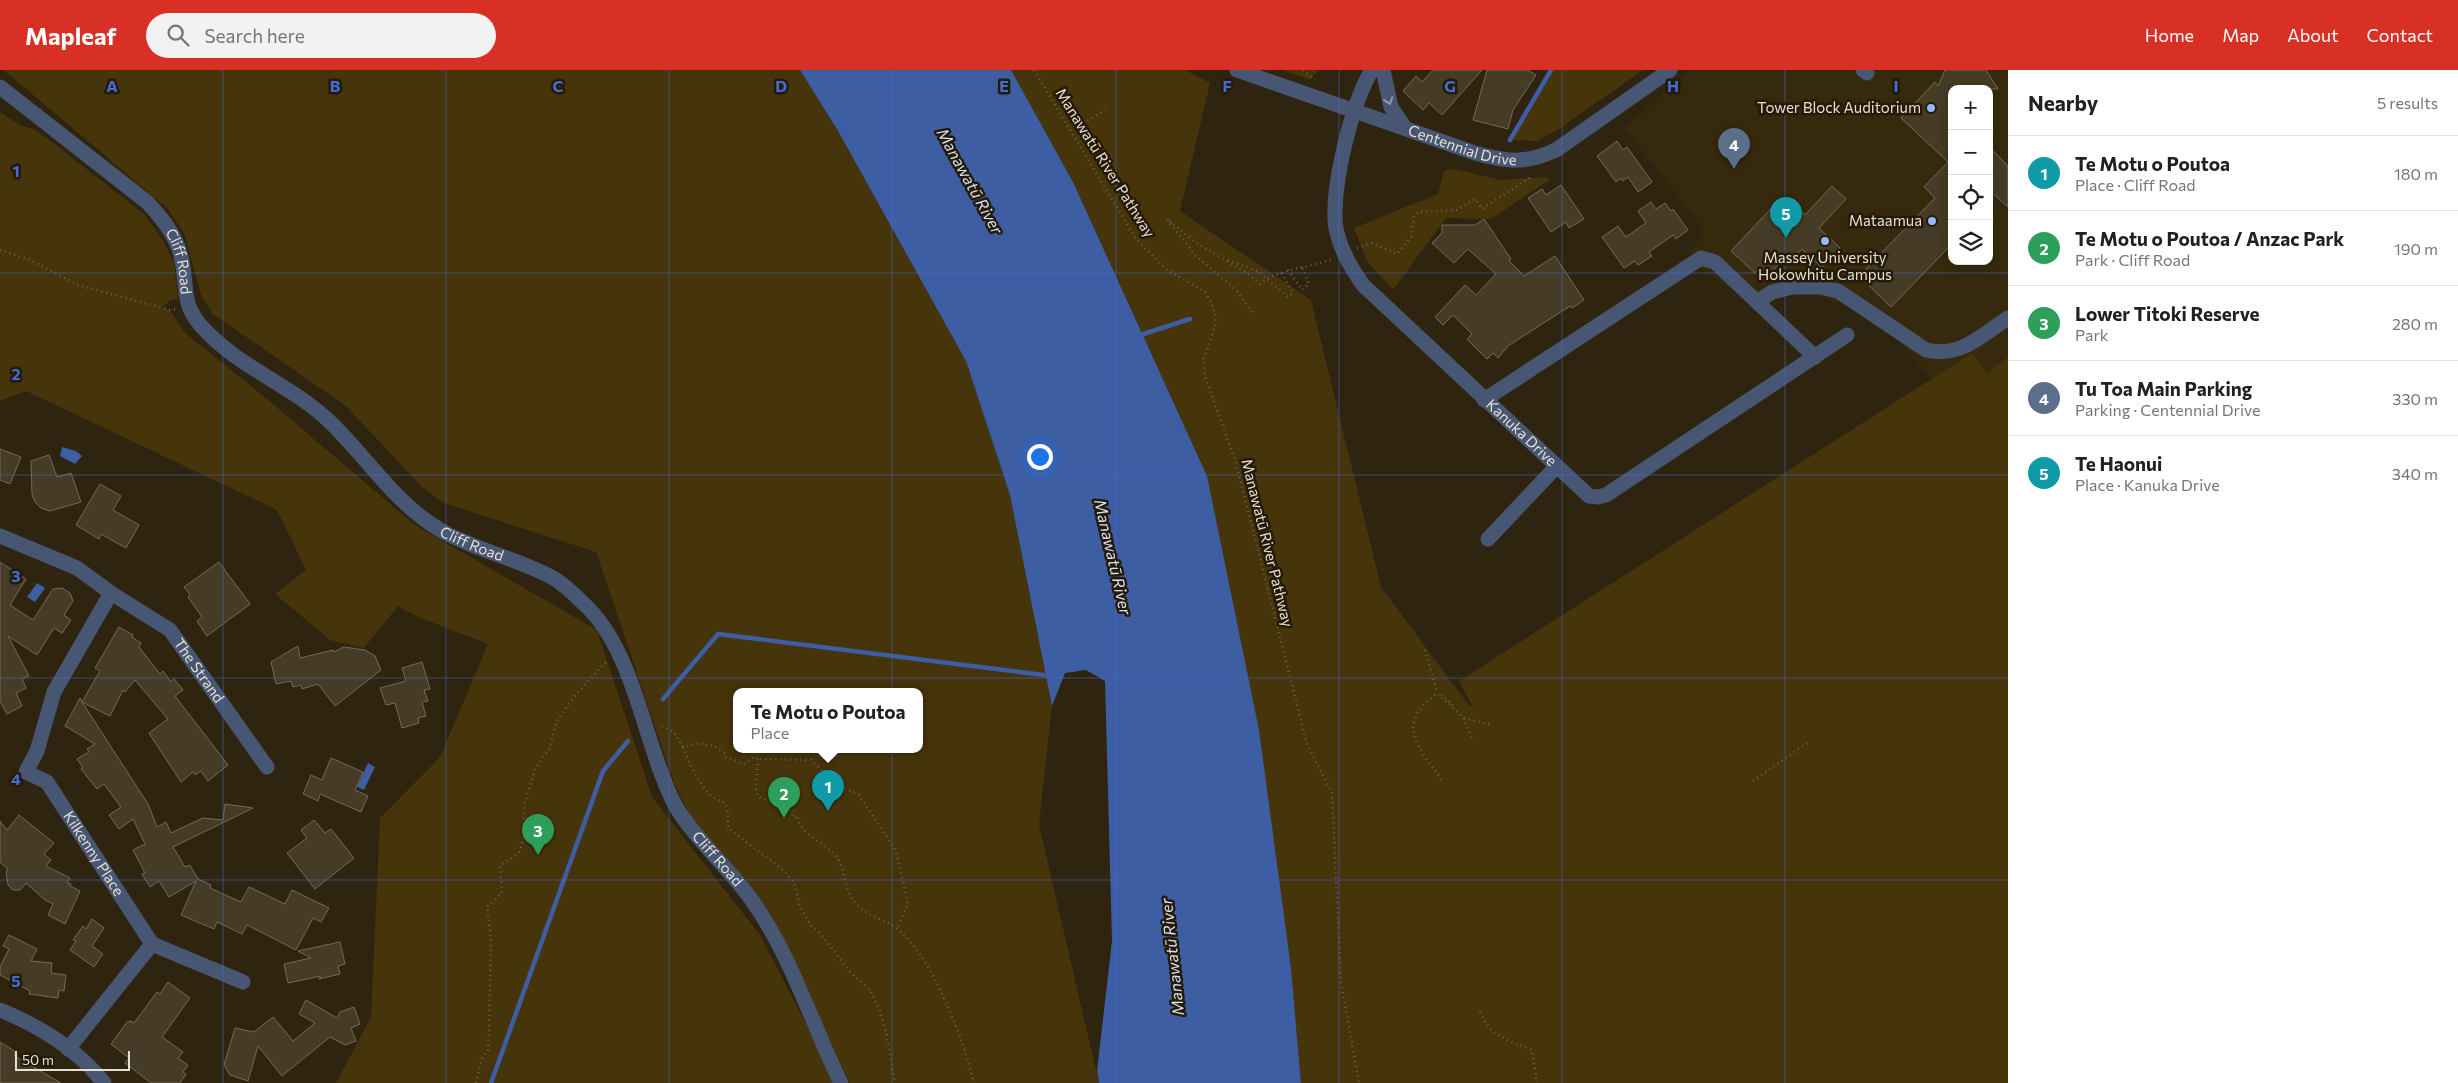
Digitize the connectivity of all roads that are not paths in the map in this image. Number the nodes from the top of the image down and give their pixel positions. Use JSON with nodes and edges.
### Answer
{"nodes":[{"id":1,"x":1237,"y":70,"type":"edge"},
{"id":2,"x":1372,"y":70,"type":"edge"},
{"id":3,"x":1383,"y":70,"type":"edge"},
{"id":4,"x":1670,"y":70,"type":"edge"},
{"id":5,"x":0,"y":87,"type":"edge"},
{"id":6,"x":1355,"y":111,"type":"junction"},
{"id":7,"x":1405,"y":128,"type":"junction"},
{"id":8,"x":1757,"y":302,"type":"junction"},
{"id":9,"x":2008,"y":318,"type":"edge"},
{"id":10,"x":1847,"y":335,"type":"dead end"},
{"id":11,"x":1815,"y":357,"type":"junction"},
{"id":12,"x":1484,"y":400,"type":"junction"},
{"id":13,"x":1556,"y":467,"type":"junction"},
{"id":14,"x":0,"y":536,"type":"edge"},
{"id":15,"x":1488,"y":539,"type":"dead end"},
{"id":16,"x":111,"y":593,"type":"junction"},
{"id":17,"x":267,"y":767,"type":"dead end"},
{"id":18,"x":152,"y":944,"type":"junction"},
{"id":19,"x":244,"y":982,"type":"dead end"},
{"id":20,"x":0,"y":1010,"type":"edge"},
{"id":21,"x":68,"y":1049,"type":"junction"},
{"id":22,"x":104,"y":1083,"type":"edge"},
{"id":23,"x":840,"y":1083,"type":"edge"}],
"edges":[{"from":1,"to":6,"type":"street","name":"Centennial Drive"},
{"from":2,"to":6,"type":"street","name":"Kanuka Drive"},
{"from":3,"to":7,"type":"street","one_way":true},
{"from":4,"to":7,"type":"street","name":"Centennial Drive"},
{"from":5,"to":23,"type":"street","name":"Cliff Road"},
{"from":6,"to":7,"type":"street","name":"Centennial Drive"},
{"from":6,"to":12,"type":"street","name":"Kanuka Drive"},
{"from":8,"to":9,"type":"street"},
{"from":8,"to":11,"type":"street"},
{"from":8,"to":12,"type":"street"},
{"from":10,"to":11,"type":"street","name":"Kanuka Drive"},
{"from":11,"to":13,"type":"street","name":"Kanuka Drive"},
{"from":12,"to":13,"type":"street","name":"Kanuka Drive"},
{"from":13,"to":15,"type":"street"},
{"from":14,"to":16,"type":"street","name":"The Strand"},
{"from":16,"to":17,"type":"street","name":"The Strand"},
{"from":16,"to":18,"type":"street","name":"Kilkenny Place"},
{"from":18,"to":19,"type":"street"},
{"from":18,"to":21,"type":"street"},
{"from":20,"to":21,"type":"street"},
{"from":21,"to":22,"type":"street"}]}
